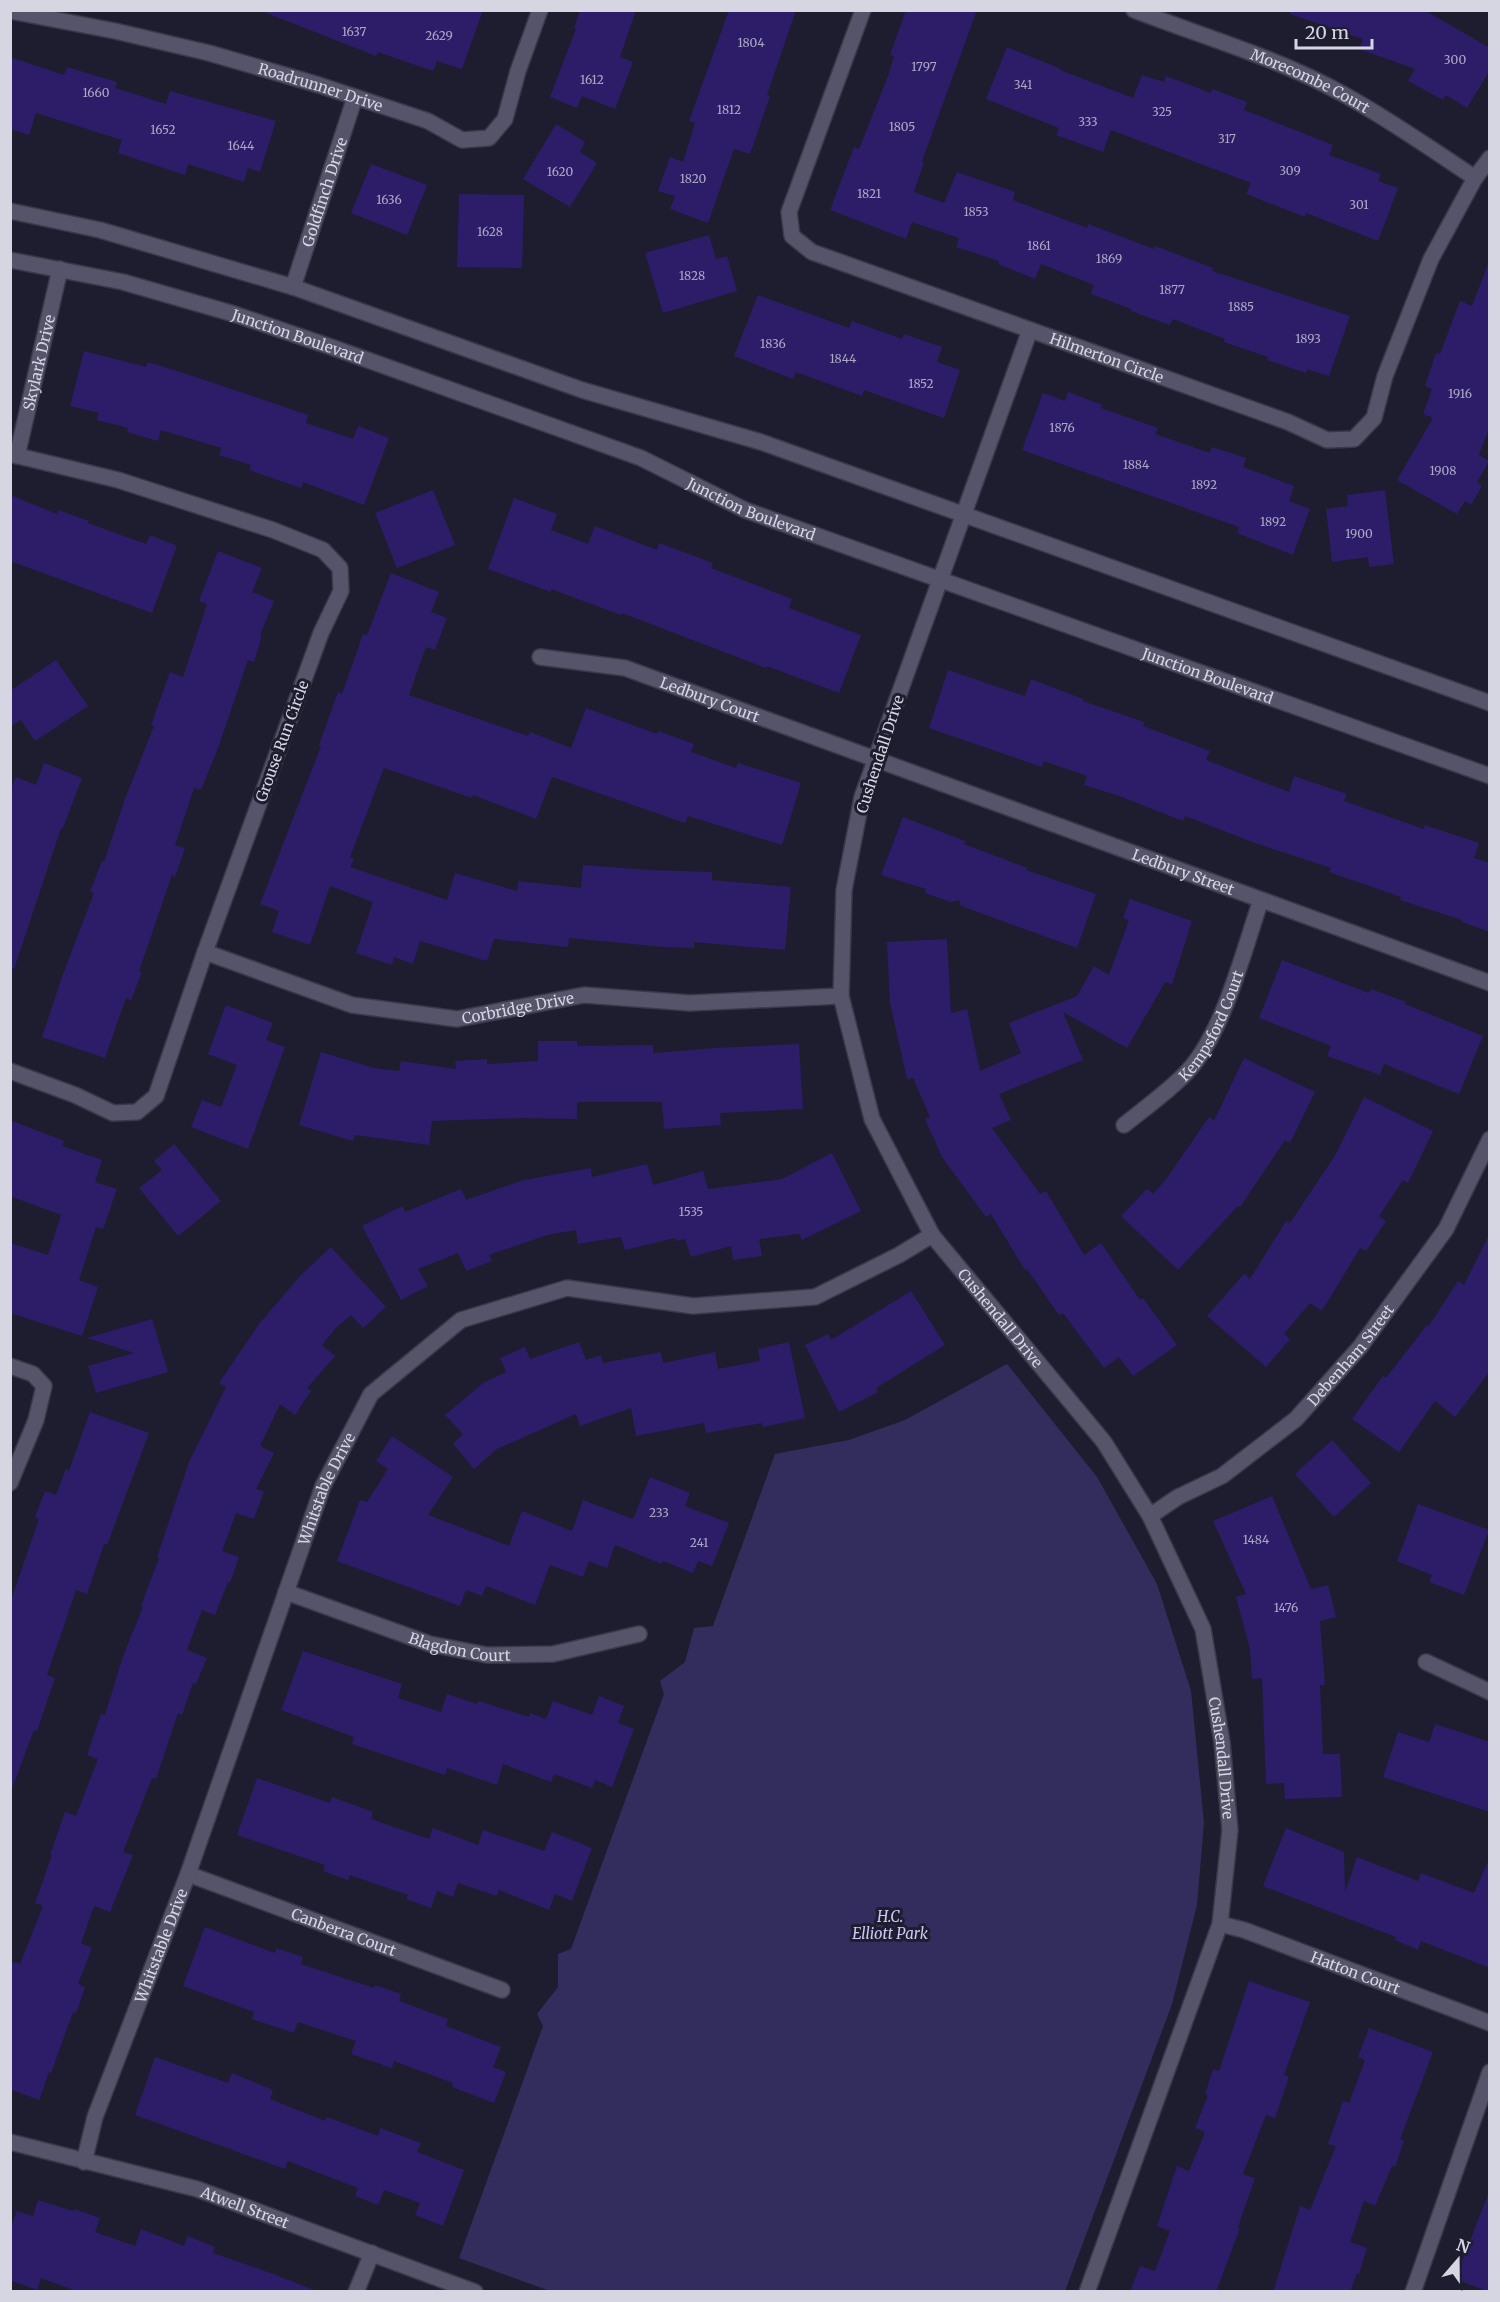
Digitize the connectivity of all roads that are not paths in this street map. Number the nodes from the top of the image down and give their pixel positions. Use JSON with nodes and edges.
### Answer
{"nodes":[{"id":1,"x":10,"y":10,"type":"edge"},
{"id":2,"x":540,"y":10,"type":"edge"},
{"id":3,"x":863,"y":10,"type":"edge"},
{"id":4,"x":1134,"y":10,"type":"edge"},
{"id":5,"x":355,"y":97,"type":"junction"},
{"id":6,"x":1490,"y":158,"type":"edge"},
{"id":7,"x":1475,"y":178,"type":"junction"},
{"id":8,"x":10,"y":211,"type":"edge"},
{"id":9,"x":10,"y":260,"type":"edge"},
{"id":10,"x":60,"y":269,"type":"junction"},
{"id":11,"x":293,"y":287,"type":"junction"},
{"id":12,"x":1030,"y":330,"type":"junction"},
{"id":13,"x":14,"y":455,"type":"edge"},
{"id":14,"x":963,"y":516,"type":"junction"},
{"id":15,"x":940,"y":580,"type":"junction"},
{"id":16,"x":540,"y":657,"type":"dead end"},
{"id":17,"x":1490,"y":704,"type":"edge"},
{"id":18,"x":875,"y":760,"type":"junction"},
{"id":19,"x":1490,"y":776,"type":"edge"},
{"id":20,"x":1261,"y":900,"type":"junction"},
{"id":21,"x":205,"y":952,"type":"junction"},
{"id":22,"x":1490,"y":983,"type":"edge"},
{"id":23,"x":841,"y":996,"type":"junction"},
{"id":24,"x":10,"y":1071,"type":"edge"},
{"id":25,"x":1124,"y":1125,"type":"dead end"},
{"id":26,"x":1490,"y":1139,"type":"edge"},
{"id":27,"x":932,"y":1235,"type":"junction"},
{"id":28,"x":10,"y":1366,"type":"edge"},
{"id":29,"x":10,"y":1483,"type":"edge"},
{"id":30,"x":1150,"y":1516,"type":"junction"},
{"id":31,"x":286,"y":1592,"type":"junction"},
{"id":32,"x":639,"y":1634,"type":"dead end"},
{"id":33,"x":1426,"y":1662,"type":"dead end"},
{"id":34,"x":1490,"y":1692,"type":"edge"},
{"id":35,"x":188,"y":1874,"type":"junction"},
{"id":36,"x":1220,"y":1924,"type":"junction"},
{"id":37,"x":502,"y":1990,"type":"dead end"},
{"id":38,"x":1490,"y":2023,"type":"edge"},
{"id":39,"x":1490,"y":2072,"type":"edge"},
{"id":40,"x":10,"y":2142,"type":"edge"},
{"id":41,"x":84,"y":2162,"type":"junction"},
{"id":42,"x":372,"y":2253,"type":"junction"},
{"id":43,"x":356,"y":2292,"type":"edge"},
{"id":44,"x":475,"y":2292,"type":"edge"},
{"id":45,"x":1087,"y":2292,"type":"edge"},
{"id":46,"x":1413,"y":2292,"type":"edge"}],
"edges":[{"from":1,"to":5,"type":"street","name":"Roadrunner Drive"},
{"from":2,"to":5,"type":"street","name":"Roadrunner Drive"},
{"from":3,"to":12,"type":"street","name":"Hilmerton Circle"},
{"from":4,"to":7,"type":"street","name":"Morecombe Court"},
{"from":5,"to":11,"type":"street","name":"Goldfinch Drive"},
{"from":6,"to":7,"type":"street","name":"Hilmerton Circle"},
{"from":7,"to":12,"type":"street","name":"Hilmerton Circle"},
{"from":8,"to":11,"type":"street"},
{"from":9,"to":10,"type":"street","name":"Junction Boulevard"},
{"from":10,"to":13,"type":"street","name":"Skylark Drive"},
{"from":10,"to":15,"type":"street","name":"Junction Boulevard"},
{"from":11,"to":14,"type":"street"},
{"from":12,"to":14,"type":"street","name":"Cushendall Drive"},
{"from":13,"to":21,"type":"street","name":"Grouse Run Circle"},
{"from":14,"to":15,"type":"street","name":"Cushendall Drive"},
{"from":14,"to":17,"type":"street"},
{"from":15,"to":18,"type":"street","name":"Cushendall Drive"},
{"from":15,"to":19,"type":"street","name":"Junction Boulevard"},
{"from":16,"to":18,"type":"street","name":"Ledbury Court"},
{"from":18,"to":20,"type":"street","name":"Ledbury Street"},
{"from":18,"to":23,"type":"street","name":"Cushendall Drive"},
{"from":20,"to":22,"type":"street","name":"Ledbury Street"},
{"from":20,"to":25,"type":"street","name":"Kempsford Court"},
{"from":21,"to":23,"type":"street","name":"Corbridge Drive"},
{"from":21,"to":24,"type":"street","name":"Grouse Run Circle"},
{"from":23,"to":27,"type":"street","name":"Cushendall Drive"},
{"from":26,"to":30,"type":"street","name":"Debenham Street"},
{"from":27,"to":30,"type":"street","name":"Cushendall Drive"},
{"from":27,"to":31,"type":"street","name":"Whitstable Drive"},
{"from":28,"to":29,"type":"street"},
{"from":30,"to":36,"type":"street","name":"Cushendall Drive"},
{"from":31,"to":32,"type":"street","name":"Blagdon Court"},
{"from":31,"to":35,"type":"street","name":"Whitstable Drive"},
{"from":33,"to":34,"type":"street"},
{"from":35,"to":37,"type":"street","name":"Canberra Court"},
{"from":35,"to":41,"type":"street","name":"Whitstable Drive"},
{"from":36,"to":38,"type":"street","name":"Hatton Court"},
{"from":36,"to":45,"type":"street","name":"Cushendall Drive"},
{"from":39,"to":46,"type":"street"},
{"from":40,"to":41,"type":"street","name":"Atwell Street"},
{"from":41,"to":42,"type":"street","name":"Atwell Street"},
{"from":42,"to":43,"type":"street"},
{"from":42,"to":44,"type":"street","name":"Atwell Street"}]}
